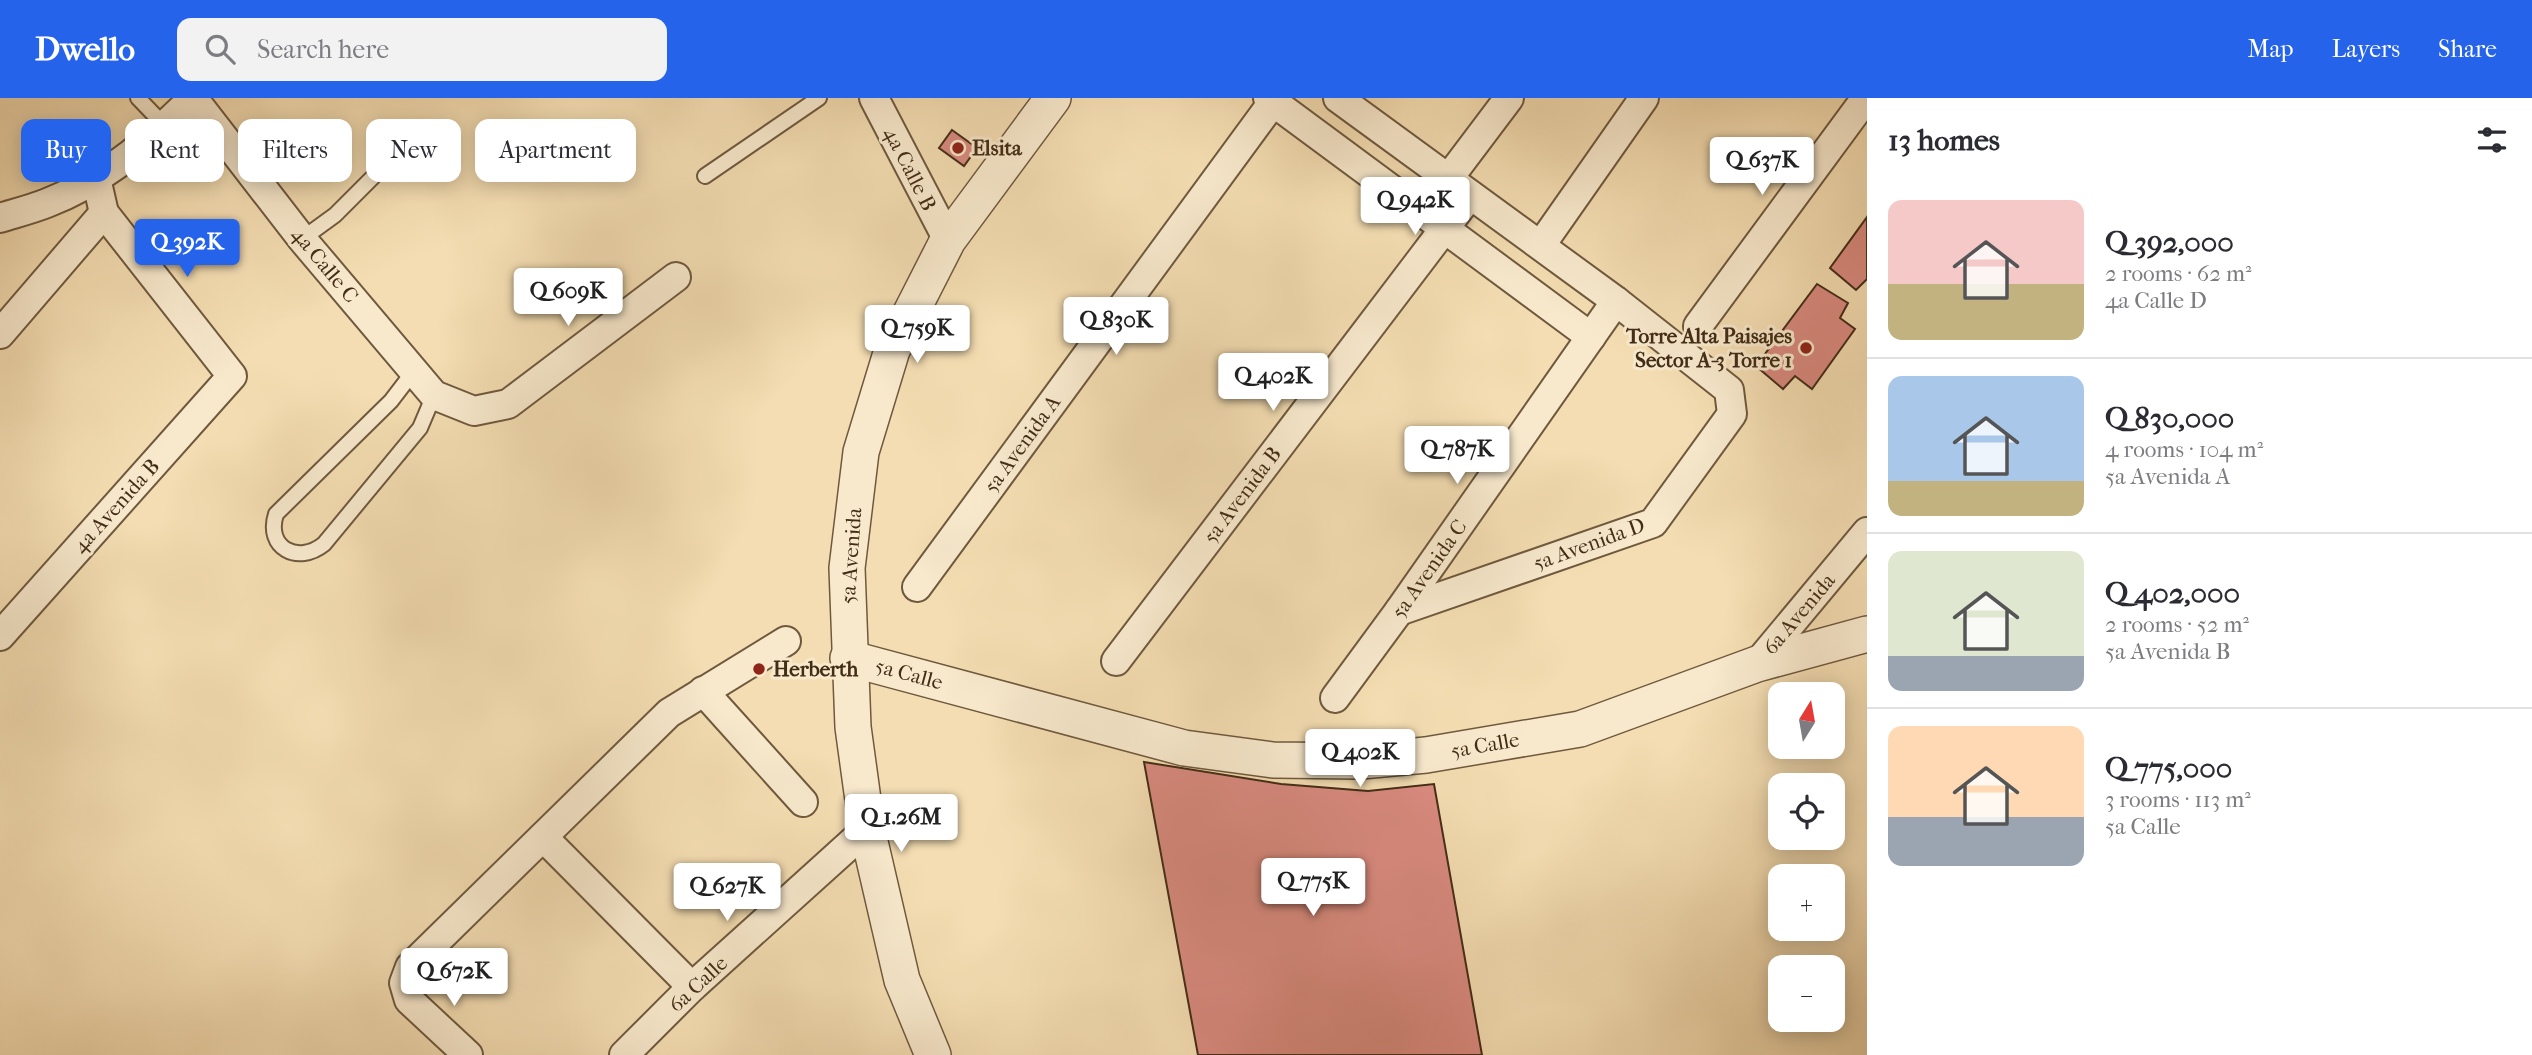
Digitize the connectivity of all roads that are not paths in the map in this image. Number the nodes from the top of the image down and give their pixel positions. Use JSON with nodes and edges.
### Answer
{"nodes":[{"id":1,"x":138,"y":98,"type":"edge"},
{"id":2,"x":193,"y":98,"type":"edge"},
{"id":3,"x":819,"y":98,"type":"edge"},
{"id":4,"x":874,"y":98,"type":"edge"},
{"id":5,"x":1053,"y":98,"type":"edge"},
{"id":6,"x":1338,"y":98,"type":"edge"},
{"id":7,"x":1509,"y":98,"type":"edge"},
{"id":8,"x":1644,"y":98,"type":"edge"},
{"id":9,"x":1866,"y":98,"type":"edge"},
{"id":10,"x":1272,"y":99,"type":"edge"},
{"id":11,"x":158,"y":119,"type":"edge"},
{"id":12,"x":172,"y":119,"type":"edge"},
{"id":13,"x":125,"y":156,"type":"edge"},
{"id":14,"x":111,"y":167,"type":"edge"},
{"id":15,"x":705,"y":176,"type":"dead end"},
{"id":16,"x":88,"y":182,"type":"edge"},
{"id":17,"x":97,"y":182,"type":"edge"},
{"id":18,"x":368,"y":182,"type":"edge"},
{"id":19,"x":1459,"y":187,"type":"junction"},
{"id":20,"x":104,"y":213,"type":"junction"},
{"id":21,"x":0,"y":218,"type":"edge"},
{"id":22,"x":1444,"y":228,"type":"junction"},
{"id":23,"x":302,"y":239,"type":"junction"},
{"id":24,"x":948,"y":240,"type":"junction"},
{"id":25,"x":1541,"y":245,"type":"junction"},
{"id":26,"x":677,"y":277,"type":"dead end"},
{"id":27,"x":1616,"y":301,"type":"junction"},
{"id":28,"x":1698,"y":326,"type":"dead end"},
{"id":29,"x":0,"y":334,"type":"edge"},
{"id":30,"x":1591,"y":337,"type":"junction"},
{"id":31,"x":414,"y":371,"type":"junction"},
{"id":32,"x":434,"y":395,"type":"junction"},
{"id":33,"x":1867,"y":532,"type":"edge"},
{"id":34,"x":917,"y":587,"type":"dead end"},
{"id":35,"x":1399,"y":611,"type":"junction"},
{"id":36,"x":1867,"y":634,"type":"edge"},
{"id":37,"x":0,"y":636,"type":"edge"},
{"id":38,"x":786,"y":641,"type":"dead end"},
{"id":39,"x":848,"y":658,"type":"junction"},
{"id":40,"x":1116,"y":661,"type":"dead end"},
{"id":41,"x":1757,"y":664,"type":"junction"},
{"id":42,"x":703,"y":691,"type":"junction"},
{"id":43,"x":1335,"y":698,"type":"dead end"},
{"id":44,"x":803,"y":802,"type":"dead end"},
{"id":45,"x":867,"y":830,"type":"junction"},
{"id":46,"x":543,"y":837,"type":"junction"},
{"id":47,"x":692,"y":987,"type":"junction"},
{"id":48,"x":468,"y":1055,"type":"edge"},
{"id":49,"x":624,"y":1055,"type":"edge"},
{"id":50,"x":933,"y":1055,"type":"edge"}],
"edges":[{"from":1,"to":11,"type":"lane"},
{"from":2,"to":12,"type":"street"},
{"from":2,"to":23,"type":"street","name":"4a Calle C"},
{"from":3,"to":15,"type":"lane"},
{"from":4,"to":24,"type":"street","name":"4a Calle B"},
{"from":5,"to":24,"type":"street","name":"5a Avenida"},
{"from":6,"to":19,"type":"street"},
{"from":7,"to":19,"type":"street","name":"5a Avenida B"},
{"from":8,"to":25,"type":"street"},
{"from":9,"to":28,"type":"street"},
{"from":10,"to":22,"type":"street"},
{"from":10,"to":34,"type":"street","name":"5a Avenida A"},
{"from":13,"to":14,"type":"street"},
{"from":16,"to":21,"type":"street"},
{"from":17,"to":20,"type":"street"},
{"from":18,"to":23,"type":"lane"},
{"from":19,"to":22,"type":"street","name":"5a Avenida B"},
{"from":19,"to":25,"type":"street"},
{"from":20,"to":29,"type":"street"},
{"from":20,"to":37,"type":"street","name":"4a Avenida B"},
{"from":22,"to":30,"type":"street"},
{"from":22,"to":40,"type":"street","name":"5a Avenida B"},
{"from":23,"to":31,"type":"street","name":"4a Calle C"},
{"from":24,"to":39,"type":"street","name":"5a Avenida"},
{"from":25,"to":27,"type":"street"},
{"from":26,"to":32,"type":"street","name":"4a Calle C"},
{"from":27,"to":30,"type":"street","name":"5a Avenida C"},
{"from":27,"to":35,"type":"street","name":"5a Avenida D"},
{"from":30,"to":35,"type":"street","name":"5a Avenida C"},
{"from":31,"to":32,"type":"street","name":"4a Calle C"},
{"from":31,"to":32,"type":"lane"},
{"from":33,"to":41,"type":"street","name":"6a Avenida"},
{"from":35,"to":43,"type":"street","name":"5a Avenida C"},
{"from":36,"to":41,"type":"street","name":"5a Calle"},
{"from":38,"to":42,"type":"street"},
{"from":39,"to":41,"type":"street","name":"5a Calle"},
{"from":39,"to":45,"type":"street","name":"5a Avenida"},
{"from":42,"to":44,"type":"street"},
{"from":42,"to":46,"type":"street"},
{"from":45,"to":47,"type":"street","name":"6a Calle"},
{"from":45,"to":50,"type":"street","name":"5a Avenida"},
{"from":46,"to":47,"type":"street"},
{"from":46,"to":48,"type":"street"},
{"from":47,"to":49,"type":"street","name":"6a Calle"}]}
